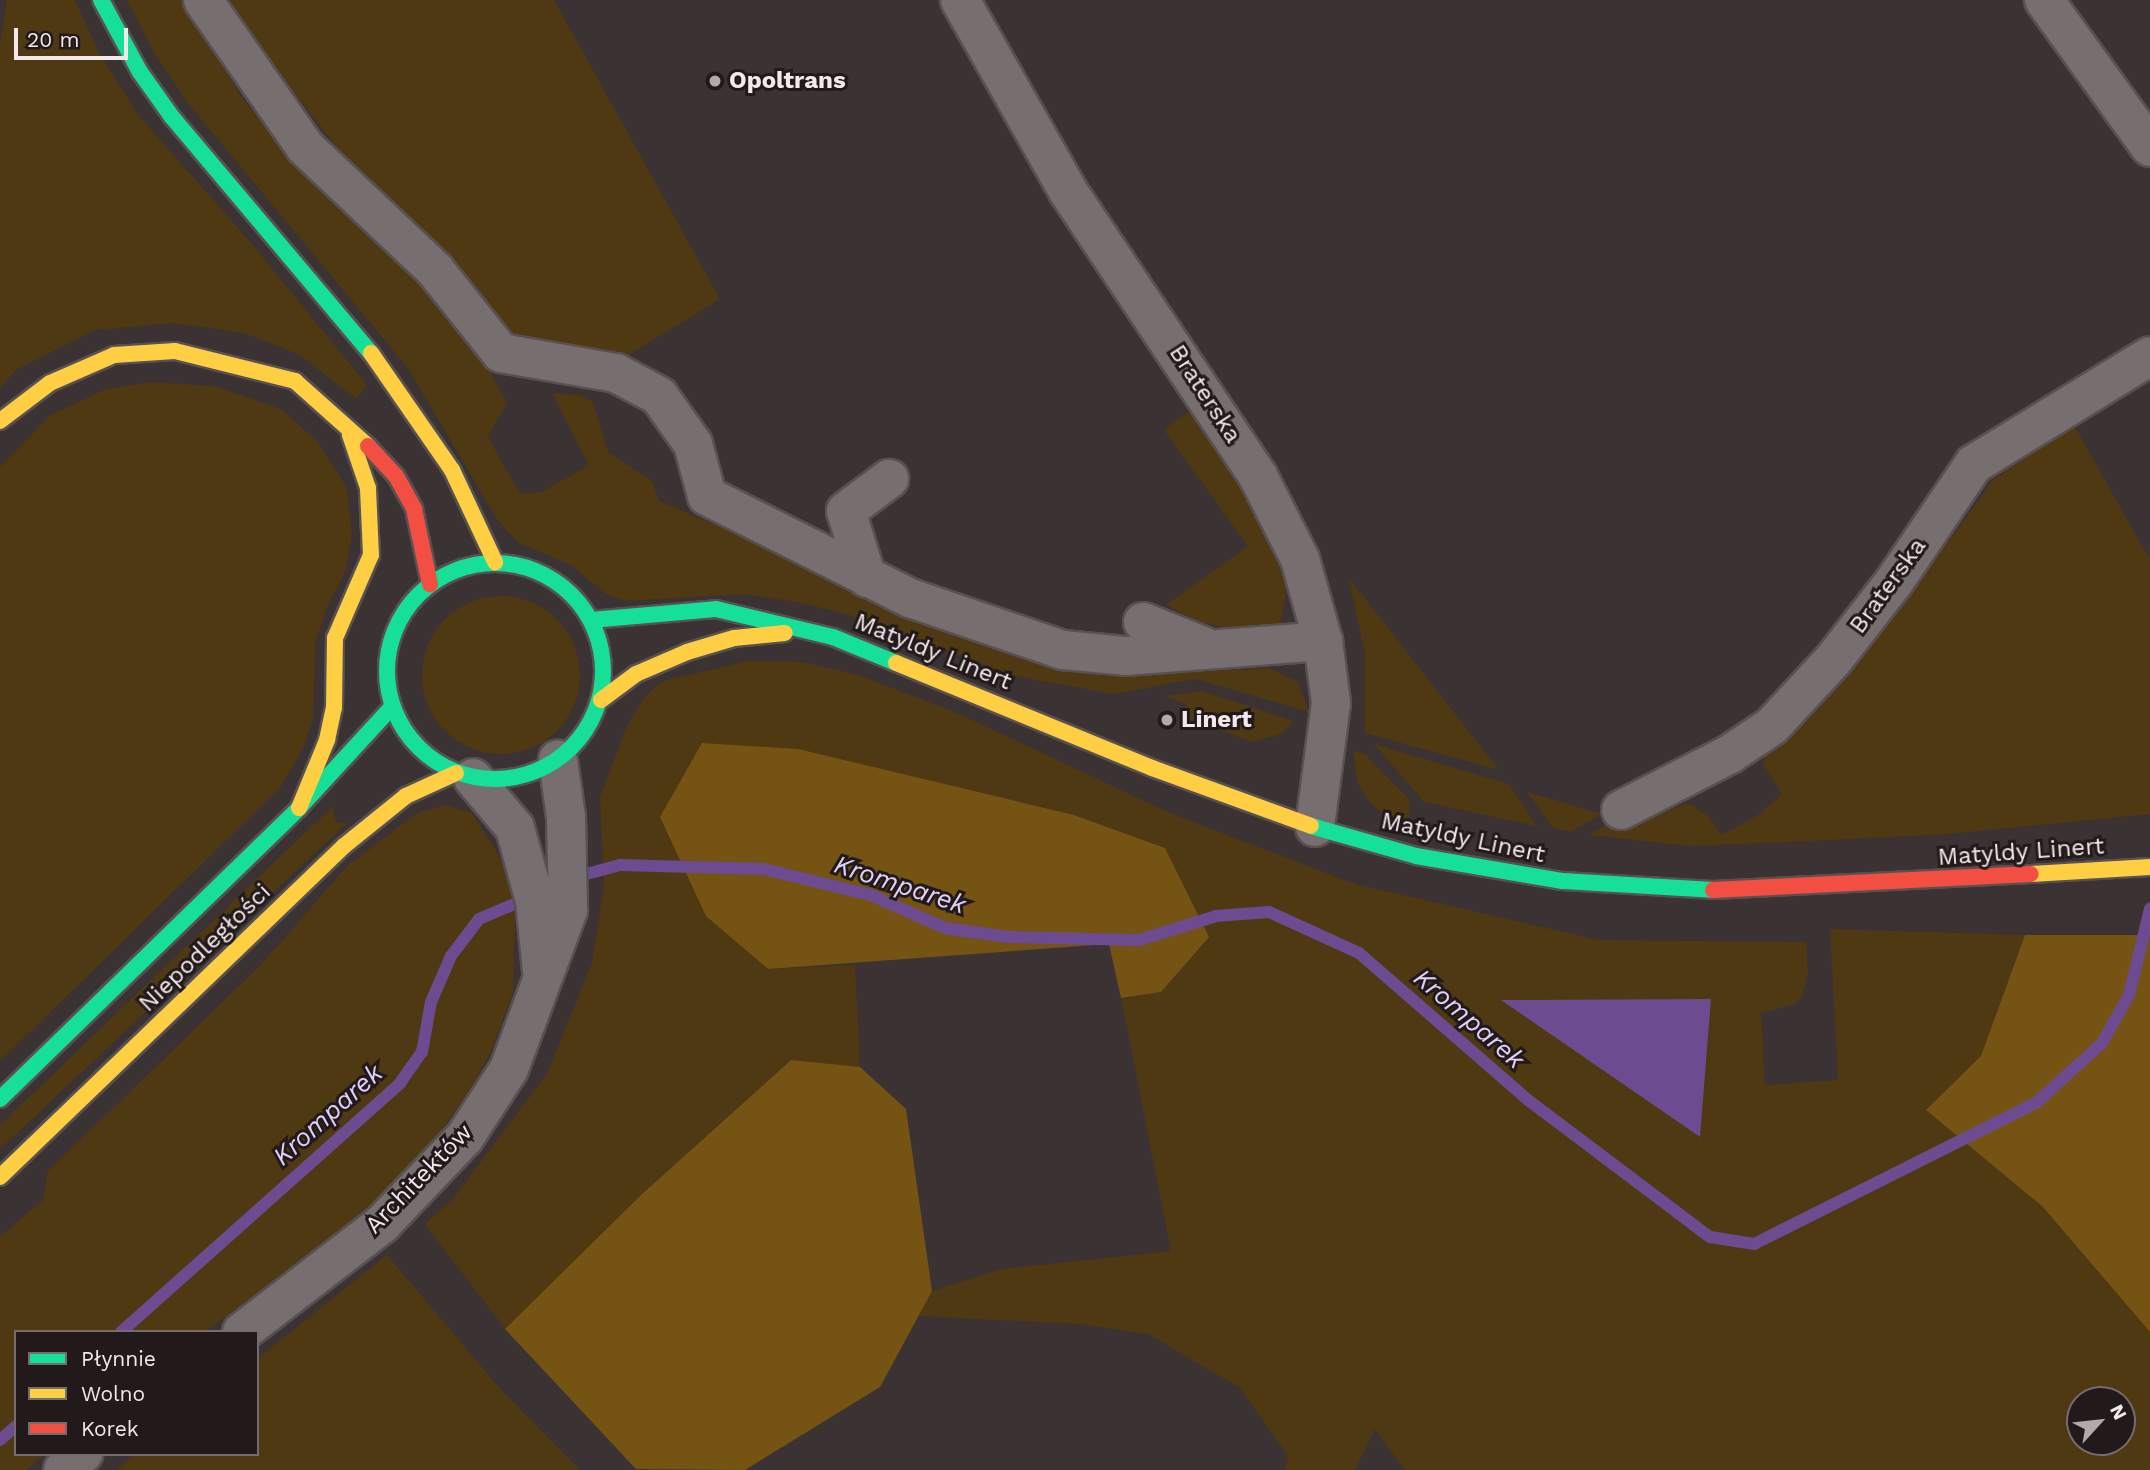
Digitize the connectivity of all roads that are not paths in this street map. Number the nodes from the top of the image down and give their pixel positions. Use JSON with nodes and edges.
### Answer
{"nodes":[{"id":1,"x":101,"y":0,"type":"edge"},
{"id":2,"x":203,"y":0,"type":"edge"},
{"id":3,"x":960,"y":0,"type":"edge"},
{"id":4,"x":2044,"y":0,"type":"edge"},
{"id":5,"x":2150,"y":147,"type":"edge"},
{"id":6,"x":2150,"y":356,"type":"edge"},
{"id":7,"x":0,"y":421,"type":"edge"},
{"id":8,"x":346,"y":423,"type":"junction"},
{"id":9,"x":889,"y":479,"type":"dead end"},
{"id":10,"x":495,"y":562,"type":"junction"},
{"id":11,"x":867,"y":578,"type":"junction"},
{"id":12,"x":430,"y":584,"type":"junction"},
{"id":13,"x":591,"y":620,"type":"junction"},
{"id":14,"x":1143,"y":622,"type":"dead end"},
{"id":15,"x":804,"y":630,"type":"junction"},
{"id":16,"x":1323,"y":641,"type":"junction"},
{"id":17,"x":1208,"y":648,"type":"junction"},
{"id":18,"x":601,"y":700,"type":"junction"},
{"id":19,"x":392,"y":706,"type":"junction"},
{"id":20,"x":558,"y":761,"type":"junction"},
{"id":21,"x":465,"y":775,"type":"junction"},
{"id":22,"x":299,"y":808,"type":"junction"},
{"id":23,"x":1621,"y":810,"type":"dead end"},
{"id":24,"x":1315,"y":827,"type":"junction"},
{"id":25,"x":2150,"y":867,"type":"edge"},
{"id":26,"x":543,"y":984,"type":"junction"},
{"id":27,"x":0,"y":1099,"type":"edge"},
{"id":28,"x":0,"y":1177,"type":"edge"},
{"id":29,"x":245,"y":1330,"type":"edge"},
{"id":30,"x":80,"y":1456,"type":"edge"},
{"id":31,"x":63,"y":1470,"type":"edge"}],
"edges":[{"from":1,"to":10,"type":"main road"},
{"from":2,"to":11,"type":"street"},
{"from":3,"to":16,"type":"street","name":"Braterska"},
{"from":4,"to":5,"type":"street"},
{"from":6,"to":23,"type":"street","name":"Braterska"},
{"from":7,"to":8,"type":"main road"},
{"from":8,"to":12,"type":"main road"},
{"from":8,"to":22,"type":"main road"},
{"from":9,"to":11,"type":"street"},
{"from":10,"to":12,"type":"main road"},
{"from":10,"to":13,"type":"main road"},
{"from":11,"to":17,"type":"street"},
{"from":12,"to":19,"type":"main road"},
{"from":13,"to":15,"type":"main road","name":"Matyldy Linert"},
{"from":13,"to":18,"type":"main road"},
{"from":14,"to":17,"type":"street"},
{"from":15,"to":18,"type":"main road","name":"Matyldy Linert"},
{"from":15,"to":24,"type":"main road","name":"Matyldy Linert"},
{"from":16,"to":17,"type":"street"},
{"from":16,"to":24,"type":"street","name":"Braterska"},
{"from":18,"to":20,"type":"main road"},
{"from":19,"to":21,"type":"main road"},
{"from":19,"to":22,"type":"main road","name":"Niepodległości"},
{"from":20,"to":21,"type":"main road"},
{"from":20,"to":26,"type":"street","name":"Architektów"},
{"from":21,"to":26,"type":"street","name":"Architektów"},
{"from":21,"to":28,"type":"main road","name":"Niepodległości"},
{"from":22,"to":27,"type":"main road","name":"Niepodległości"},
{"from":24,"to":25,"type":"main road","name":"Matyldy Linert"},
{"from":26,"to":29,"type":"street","name":"Architektów"},
{"from":30,"to":31,"type":"street"}]}
